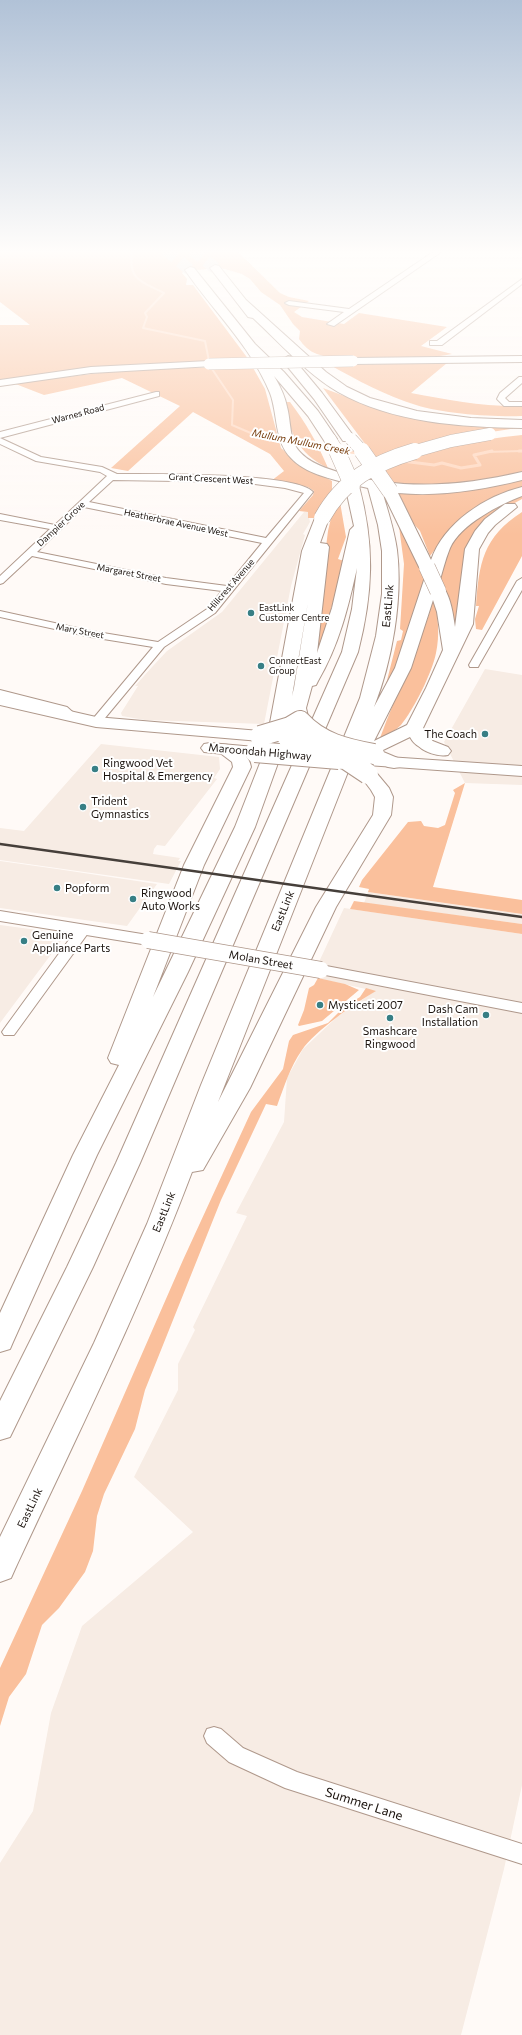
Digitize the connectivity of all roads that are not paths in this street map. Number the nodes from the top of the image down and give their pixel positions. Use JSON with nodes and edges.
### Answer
{"nodes":[{"id":1,"x":276,"y":345,"type":"edge"},
{"id":2,"x":289,"y":345,"type":"edge"},
{"id":3,"x":251,"y":347,"type":"joint"},
{"id":4,"x":522,"y":358,"type":"edge"},
{"id":5,"x":522,"y":379,"type":"edge"},
{"id":6,"x":0,"y":383,"type":"edge"},
{"id":7,"x":156,"y":394,"type":"dead end"},
{"id":8,"x":519,"y":404,"type":"edge"},
{"id":9,"x":522,"y":424,"type":"edge"},
{"id":10,"x":522,"y":431,"type":"edge"},
{"id":11,"x":0,"y":435,"type":"edge"},
{"id":12,"x":347,"y":435,"type":"junction"},
{"id":13,"x":0,"y":441,"type":"edge"},
{"id":14,"x":522,"y":476,"type":"edge"},
{"id":15,"x":111,"y":477,"type":"junction"},
{"id":16,"x":522,"y":491,"type":"edge"},
{"id":17,"x":309,"y":492,"type":"joint"},
{"id":18,"x":522,"y":501,"type":"edge"},
{"id":19,"x":83,"y":504,"type":"junction"},
{"id":20,"x":361,"y":513,"type":"junction"},
{"id":21,"x":0,"y":517,"type":"edge"},
{"id":22,"x":322,"y":518,"type":"junction"},
{"id":23,"x":57,"y":528,"type":"junction"},
{"id":24,"x":268,"y":541,"type":"junction"},
{"id":25,"x":30,"y":553,"type":"junction"},
{"id":26,"x":0,"y":581,"type":"edge"},
{"id":27,"x":522,"y":581,"type":"edge"},
{"id":28,"x":228,"y":589,"type":"junction"},
{"id":29,"x":0,"y":614,"type":"edge"},
{"id":30,"x":160,"y":645,"type":"junction"},
{"id":31,"x":451,"y":650,"type":"junction"},
{"id":32,"x":474,"y":665,"type":"dead end"},
{"id":33,"x":0,"y":693,"type":"edge"},
{"id":34,"x":0,"y":700,"type":"edge"},
{"id":35,"x":300,"y":706,"type":"junction"},
{"id":36,"x":0,"y":713,"type":"edge"},
{"id":37,"x":71,"y":716,"type":"junction"},
{"id":38,"x":96,"y":722,"type":"junction"},
{"id":39,"x":414,"y":728,"type":"junction"},
{"id":40,"x":257,"y":744,"type":"junction"},
{"id":41,"x":224,"y":749,"type":"junction"},
{"id":42,"x":442,"y":751,"type":"junction"},
{"id":43,"x":522,"y":757,"type":"edge"},
{"id":44,"x":366,"y":761,"type":"junction"},
{"id":45,"x":522,"y":771,"type":"edge"},
{"id":46,"x":522,"y":778,"type":"edge"},
{"id":47,"x":0,"y":916,"type":"edge"},
{"id":48,"x":84,"y":928,"type":"junction"},
{"id":49,"x":255,"y":979,"type":"junction"},
{"id":50,"x":522,"y":1008,"type":"edge"},
{"id":51,"x":9,"y":1032,"type":"dead end"},
{"id":52,"x":85,"y":1155,"type":"junction"},
{"id":53,"x":160,"y":1224,"type":"junction"},
{"id":54,"x":0,"y":1342,"type":"edge"},
{"id":55,"x":0,"y":1429,"type":"edge"},
{"id":56,"x":0,"y":1569,"type":"edge"},
{"id":57,"x":214,"y":1736,"type":"dead end"},
{"id":58,"x":522,"y":1854,"type":"edge"}],
"edges":[{"from":1,"to":12,"type":"highway","name":"EastLink"},
{"from":2,"to":9,"type":"highway"},
{"from":3,"to":14,"type":"highway"},
{"from":3,"to":20,"type":"highway","bridge":true},
{"from":4,"to":6,"type":"main road","bridge":true},
{"from":5,"to":8,"type":"street"},
{"from":7,"to":11,"type":"street","name":"Warnes Road"},
{"from":10,"to":22,"type":"highway","bridge":true},
{"from":12,"to":31,"type":"highway","bridge":true},
{"from":12,"to":49,"type":"highway","name":"EastLink","bridge":true},
{"from":13,"to":15,"type":"street"},
{"from":15,"to":17,"type":"street","name":"Grant Crescent West"},
{"from":15,"to":19,"type":"street","name":"Dampier Grove"},
{"from":16,"to":49,"type":"highway"},
{"from":17,"to":24,"type":"street","name":"Hillcrest Avenue"},
{"from":18,"to":31,"type":"highway"},
{"from":19,"to":23,"type":"street","name":"Dampier Grove"},
{"from":19,"to":24,"type":"street","name":"Heatherbrae Avenue West"},
{"from":20,"to":35,"type":"highway"},
{"from":20,"to":55,"type":"highway"},
{"from":21,"to":23,"type":"street"},
{"from":22,"to":35,"type":"highway"},
{"from":22,"to":52,"type":"highway"},
{"from":23,"to":25,"type":"street","name":"Dampier Grove"},
{"from":24,"to":28,"type":"street","name":"Hillcrest Avenue"},
{"from":25,"to":26,"type":"street","name":"Dampier Grove"},
{"from":25,"to":28,"type":"street","name":"Margaret Street"},
{"from":27,"to":32,"type":"street"},
{"from":28,"to":30,"type":"street","name":"Hillcrest Avenue"},
{"from":29,"to":30,"type":"street","name":"Mary Street"},
{"from":30,"to":38,"type":"street","name":"Hillcrest Avenue"},
{"from":31,"to":39,"type":"highway"},
{"from":33,"to":37,"type":"street"},
{"from":34,"to":37,"type":"highway","name":"Maroondah Highway"},
{"from":35,"to":40,"type":"highway","bridge":true},
{"from":35,"to":44,"type":"highway","bridge":true},
{"from":36,"to":41,"type":"highway","name":"Maroondah Highway"},
{"from":37,"to":38,"type":"highway","name":"Maroondah Highway"},
{"from":38,"to":40,"type":"highway","name":"Maroondah Highway"},
{"from":39,"to":42,"type":"highway"},
{"from":39,"to":44,"type":"highway"},
{"from":40,"to":41,"type":"highway","name":"Maroondah Highway"},
{"from":40,"to":44,"type":"highway","name":"Maroondah Highway","bridge":true},
{"from":40,"to":44,"type":"highway","name":"Maroondah Highway","bridge":true},
{"from":41,"to":52,"type":"highway"},
{"from":42,"to":43,"type":"highway","name":"Maroondah Highway"},
{"from":42,"to":44,"type":"highway","name":"Maroondah Highway"},
{"from":44,"to":45,"type":"highway","name":"Maroondah Highway"},
{"from":44,"to":46,"type":"highway"},
{"from":44,"to":53,"type":"highway"},
{"from":47,"to":48,"type":"street","name":"Molan Street"},
{"from":48,"to":50,"type":"street","name":"Molan Street","bridge":true},
{"from":48,"to":51,"type":"street"},
{"from":49,"to":53,"type":"highway","name":"EastLink"},
{"from":52,"to":54,"type":"highway"},
{"from":53,"to":56,"type":"highway","name":"EastLink"},
{"from":57,"to":58,"type":"street","name":"Summer Lane"}]}
